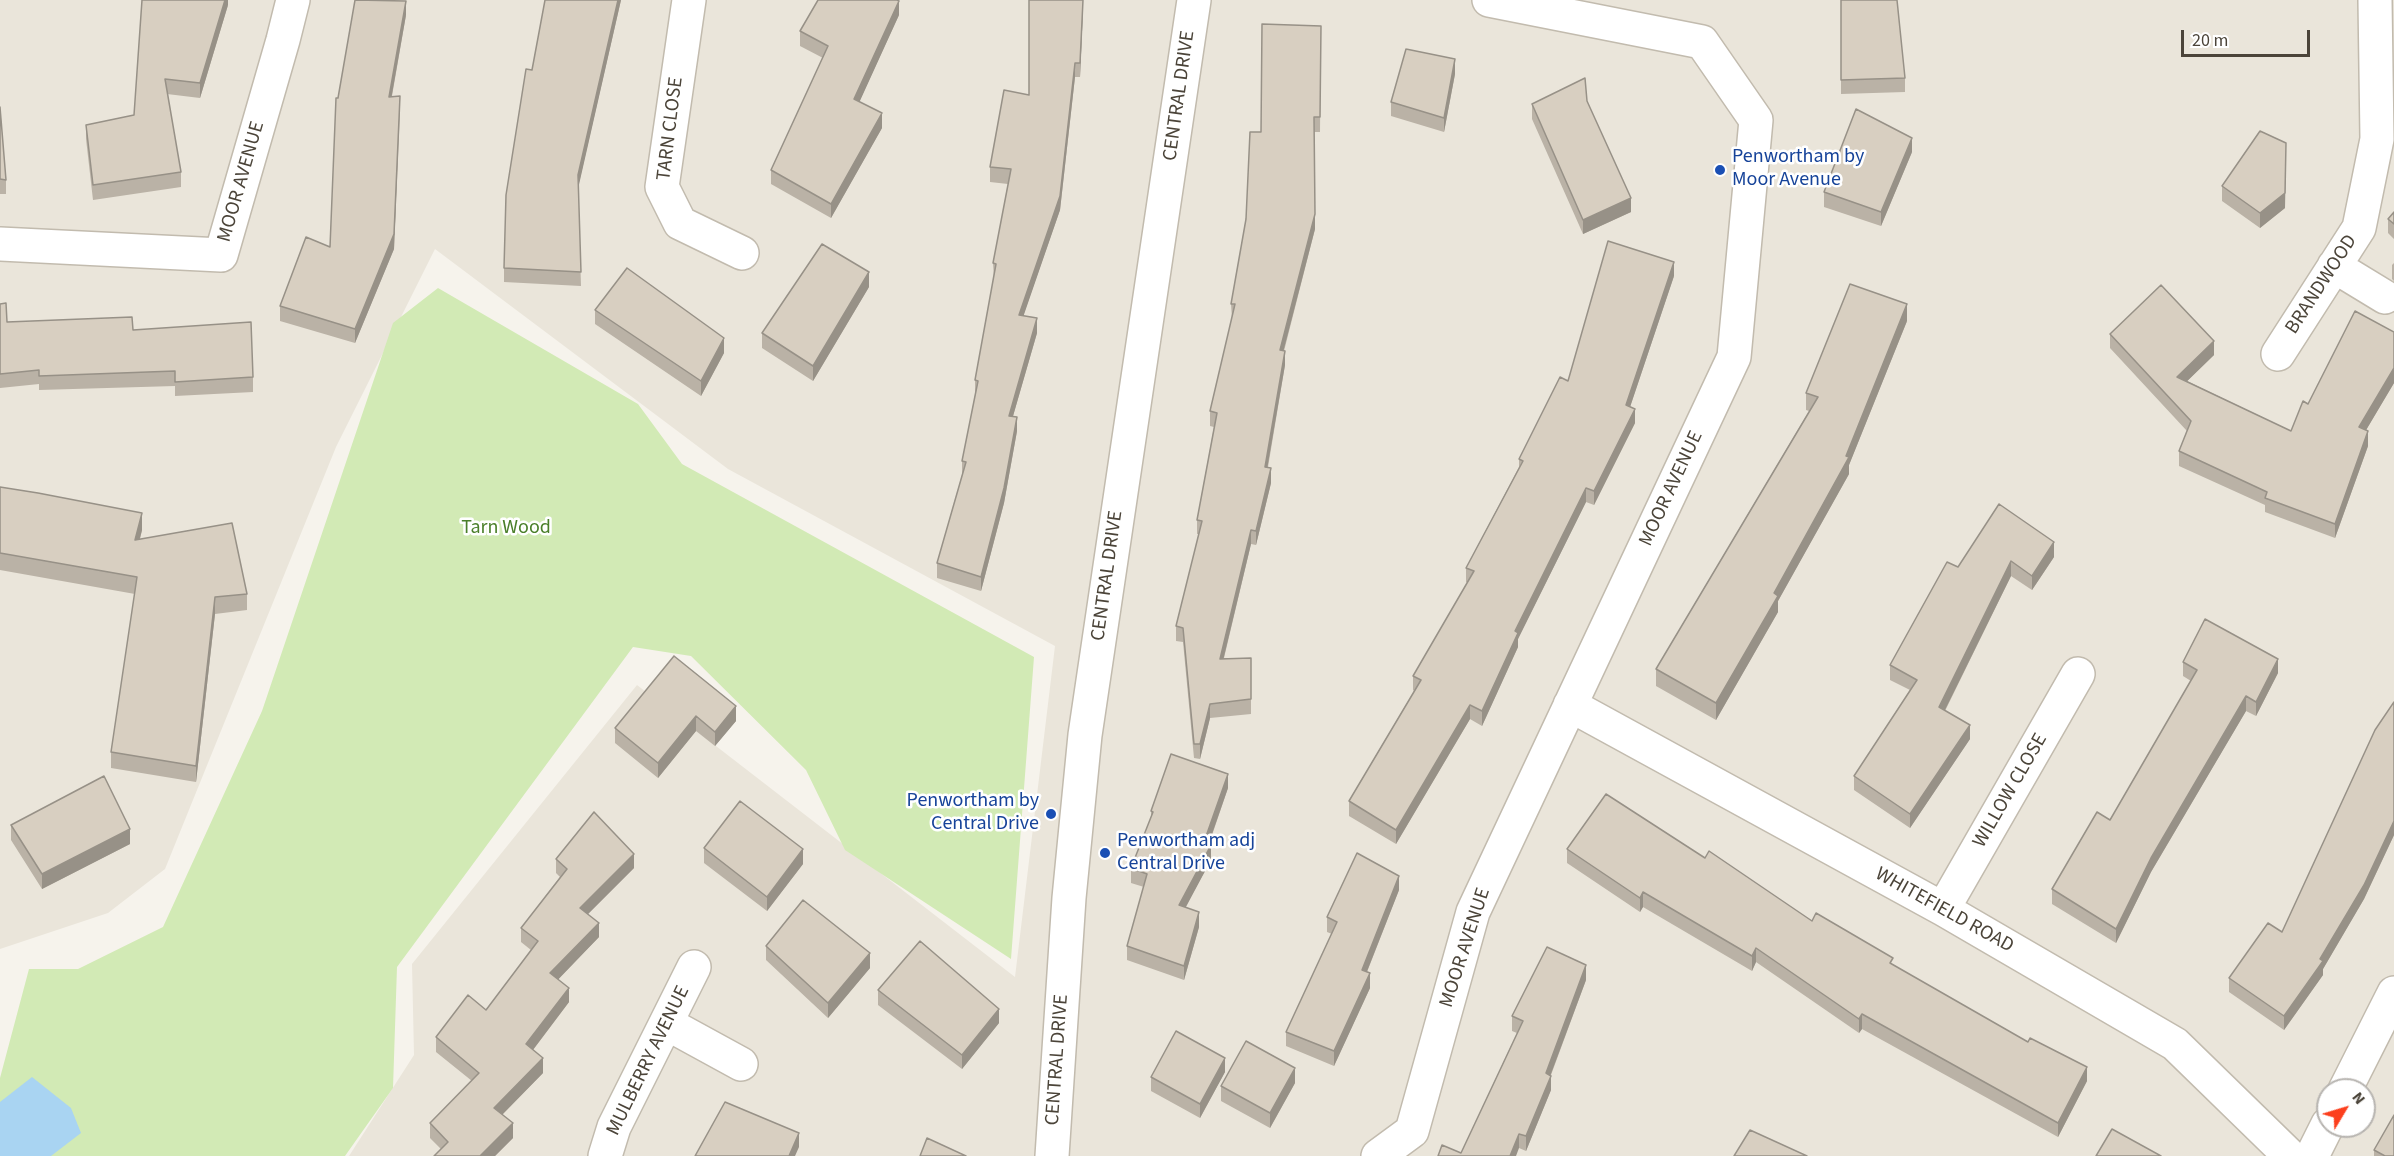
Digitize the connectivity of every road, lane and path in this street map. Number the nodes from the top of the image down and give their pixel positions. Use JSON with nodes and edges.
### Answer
{"nodes":[{"id":1,"x":293,"y":0,"type":"edge"},
{"id":2,"x":688,"y":0,"type":"edge"},
{"id":3,"x":1194,"y":0,"type":"edge"},
{"id":4,"x":1489,"y":0,"type":"edge"},
{"id":5,"x":2375,"y":0,"type":"edge"},
{"id":6,"x":0,"y":244,"type":"edge"},
{"id":7,"x":742,"y":253,"type":"dead end"},
{"id":8,"x":2334,"y":266,"type":"junction"},
{"id":9,"x":2385,"y":297,"type":"dead end"},
{"id":10,"x":2278,"y":354,"type":"dead end"},
{"id":11,"x":2078,"y":674,"type":"dead end"},
{"id":12,"x":1570,"y":705,"type":"junction"},
{"id":13,"x":1943,"y":909,"type":"junction"},
{"id":14,"x":694,"y":968,"type":"dead end"},
{"id":15,"x":2394,"y":993,"type":"edge"},
{"id":16,"x":666,"y":1023,"type":"junction"},
{"id":17,"x":741,"y":1064,"type":"dead end"},
{"id":18,"x":2351,"y":1078,"type":"edge"},
{"id":19,"x":2321,"y":1138,"type":"edge"},
{"id":20,"x":1407,"y":1144,"type":"edge"},
{"id":21,"x":605,"y":1156,"type":"edge"},
{"id":22,"x":1052,"y":1156,"type":"edge"},
{"id":23,"x":1378,"y":1156,"type":"edge"},
{"id":24,"x":2290,"y":1156,"type":"edge"},
{"id":25,"x":2312,"y":1156,"type":"edge"}],
"edges":[{"from":1,"to":6,"type":"street","name":"MOOR AVENUE"},
{"from":2,"to":7,"type":"street","name":"TARN CLOSE"},
{"from":3,"to":22,"type":"street","name":"CENTRAL DRIVE"},
{"from":4,"to":12,"type":"street","name":"MOOR AVENUE"},
{"from":5,"to":8,"type":"street","name":"BRANDWOOD"},
{"from":8,"to":9,"type":"street"},
{"from":8,"to":10,"type":"street","name":"BRANDWOOD"},
{"from":11,"to":13,"type":"street","name":"WILLOW CLOSE"},
{"from":12,"to":13,"type":"street","name":"WHITEFIELD ROAD"},
{"from":12,"to":20,"type":"street","name":"MOOR AVENUE"},
{"from":13,"to":24,"type":"street","name":"WHITEFIELD ROAD"},
{"from":14,"to":16,"type":"street","name":"MULBERRY AVENUE"},
{"from":15,"to":18,"type":"street"},
{"from":16,"to":17,"type":"street"},
{"from":16,"to":21,"type":"street","name":"MULBERRY AVENUE"},
{"from":19,"to":25,"type":"street"},
{"from":20,"to":23,"type":"street","name":"MOOR AVENUE"}]}
